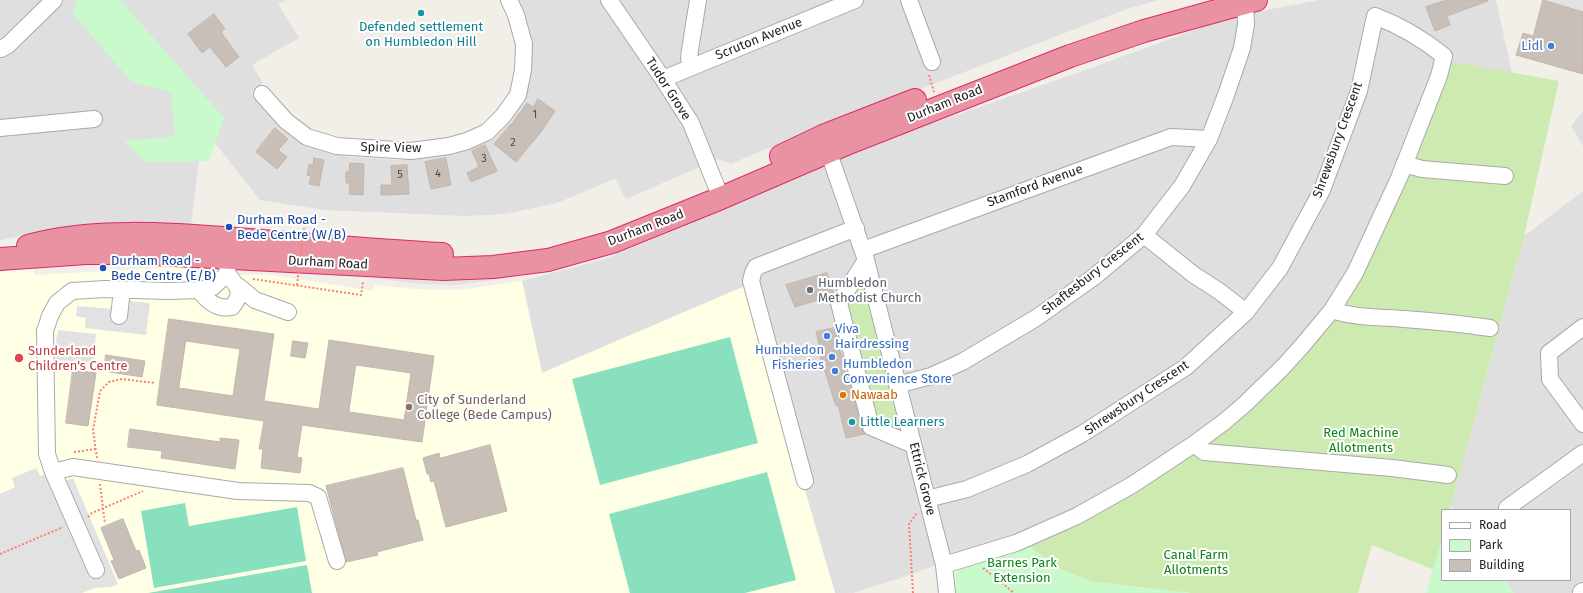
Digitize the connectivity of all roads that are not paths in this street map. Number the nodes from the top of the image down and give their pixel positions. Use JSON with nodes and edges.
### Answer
{"nodes":[{"id":1,"x":54,"y":0,"type":"edge"},
{"id":2,"x":509,"y":0,"type":"edge"},
{"id":3,"x":609,"y":0,"type":"edge"},
{"id":4,"x":698,"y":0,"type":"edge"},
{"id":5,"x":855,"y":0,"type":"edge"},
{"id":6,"x":909,"y":0,"type":"edge"},
{"id":7,"x":1197,"y":0,"type":"edge"},
{"id":8,"x":1250,"y":1,"type":"edge"},
{"id":9,"x":0,"y":48,"type":"edge"},
{"id":10,"x":0,"y":59,"type":"edge"},
{"id":11,"x":932,"y":62,"type":"road end"},
{"id":12,"x":692,"y":67,"type":"junction"},
{"id":13,"x":663,"y":79,"type":"junction"},
{"id":14,"x":262,"y":94,"type":"dead end"},
{"id":15,"x":94,"y":119,"type":"dead end"},
{"id":16,"x":0,"y":128,"type":"edge"},
{"id":17,"x":1210,"y":139,"type":"junction"},
{"id":18,"x":826,"y":144,"type":"junction"},
{"id":19,"x":1404,"y":164,"type":"junction"},
{"id":20,"x":1505,"y":176,"type":"dead end"},
{"id":21,"x":718,"y":191,"type":"junction"},
{"id":22,"x":856,"y":228,"type":"junction"},
{"id":23,"x":155,"y":234,"type":"junction"},
{"id":24,"x":1144,"y":236,"type":"junction"},
{"id":25,"x":0,"y":254,"type":"edge"},
{"id":26,"x":865,"y":255,"type":"junction"},
{"id":27,"x":0,"y":259,"type":"edge"},
{"id":28,"x":228,"y":265,"type":"junction"},
{"id":29,"x":238,"y":286,"type":"junction"},
{"id":30,"x":122,"y":290,"type":"junction"},
{"id":31,"x":199,"y":290,"type":"junction"},
{"id":32,"x":1332,"y":310,"type":"junction"},
{"id":33,"x":288,"y":312,"type":"dead end"},
{"id":34,"x":1246,"y":312,"type":"junction"},
{"id":35,"x":119,"y":316,"type":"dead end"},
{"id":36,"x":1583,"y":327,"type":"edge"},
{"id":37,"x":1490,"y":328,"type":"dead end"},
{"id":38,"x":897,"y":385,"type":"junction"},
{"id":39,"x":1583,"y":424,"type":"edge"},
{"id":40,"x":1194,"y":444,"type":"junction"},
{"id":41,"x":913,"y":445,"type":"junction"},
{"id":42,"x":1583,"y":453,"type":"edge"},
{"id":43,"x":53,"y":472,"type":"junction"},
{"id":44,"x":1448,"y":475,"type":"dead end"},
{"id":45,"x":805,"y":480,"type":"dead end"},
{"id":46,"x":928,"y":505,"type":"junction"},
{"id":47,"x":1507,"y":508,"type":"dead end"},
{"id":48,"x":337,"y":561,"type":"dead end"},
{"id":49,"x":944,"y":565,"type":"junction"},
{"id":50,"x":96,"y":570,"type":"dead end"},
{"id":51,"x":947,"y":593,"type":"edge"}],
"edges":[{"from":1,"to":9,"type":"street"},
{"from":2,"to":14,"type":"street","name":"Spire View"},
{"from":3,"to":13,"type":"street","name":"Tudor Grove"},
{"from":4,"to":12,"type":"street"},
{"from":5,"to":12,"type":"street","name":"Scruton Avenue"},
{"from":6,"to":11,"type":"street"},
{"from":7,"to":18,"type":"highway","name":"Durham Road"},
{"from":8,"to":17,"type":"street","name":"Shaftesbury Crescent"},
{"from":8,"to":18,"type":"highway","name":"Durham Road"},
{"from":9,"to":10,"type":"street"},
{"from":12,"to":13,"type":"street","name":"Scruton Avenue"},
{"from":13,"to":21,"type":"street","name":"Tudor Grove"},
{"from":15,"to":16,"type":"street"},
{"from":17,"to":24,"type":"street","name":"Shaftesbury Crescent"},
{"from":17,"to":26,"type":"street","name":"Stamford Avenue"},
{"from":18,"to":21,"type":"highway","name":"Durham Road"},
{"from":18,"to":22,"type":"street","name":"Ettrick Grove"},
{"from":19,"to":20,"type":"street"},
{"from":19,"to":32,"type":"street"},
{"from":19,"to":34,"type":"street","name":"Shrewsbury Crescent"},
{"from":21,"to":23,"type":"highway","name":"Durham Road"},
{"from":21,"to":28,"type":"highway","name":"Durham Road"},
{"from":22,"to":26,"type":"street","name":"Ettrick Grove"},
{"from":22,"to":45,"type":"street"},
{"from":23,"to":25,"type":"highway","name":"Durham Road"},
{"from":23,"to":28,"type":"street"},
{"from":24,"to":34,"type":"street"},
{"from":24,"to":38,"type":"street","name":"Shaftesbury Crescent"},
{"from":26,"to":38,"type":"street","name":"Ettrick Grove"},
{"from":26,"to":41,"type":"street"},
{"from":27,"to":28,"type":"highway","name":"Durham Road"},
{"from":28,"to":29,"type":"street"},
{"from":28,"to":31,"type":"street"},
{"from":29,"to":31,"type":"street"},
{"from":29,"to":33,"type":"street"},
{"from":30,"to":31,"type":"street"},
{"from":30,"to":35,"type":"street"},
{"from":30,"to":43,"type":"street"},
{"from":32,"to":37,"type":"street"},
{"from":32,"to":40,"type":"street"},
{"from":34,"to":46,"type":"street","name":"Shrewsbury Crescent"},
{"from":36,"to":39,"type":"street"},
{"from":38,"to":41,"type":"street","name":"Ettrick Grove"},
{"from":40,"to":44,"type":"street"},
{"from":40,"to":49,"type":"street"},
{"from":41,"to":46,"type":"street","name":"Ettrick Grove"},
{"from":42,"to":47,"type":"street"},
{"from":43,"to":48,"type":"street"},
{"from":43,"to":50,"type":"street"},
{"from":46,"to":49,"type":"street","name":"Ettrick Grove"},
{"from":49,"to":51,"type":"street","name":"Ettrick Grove"}]}
